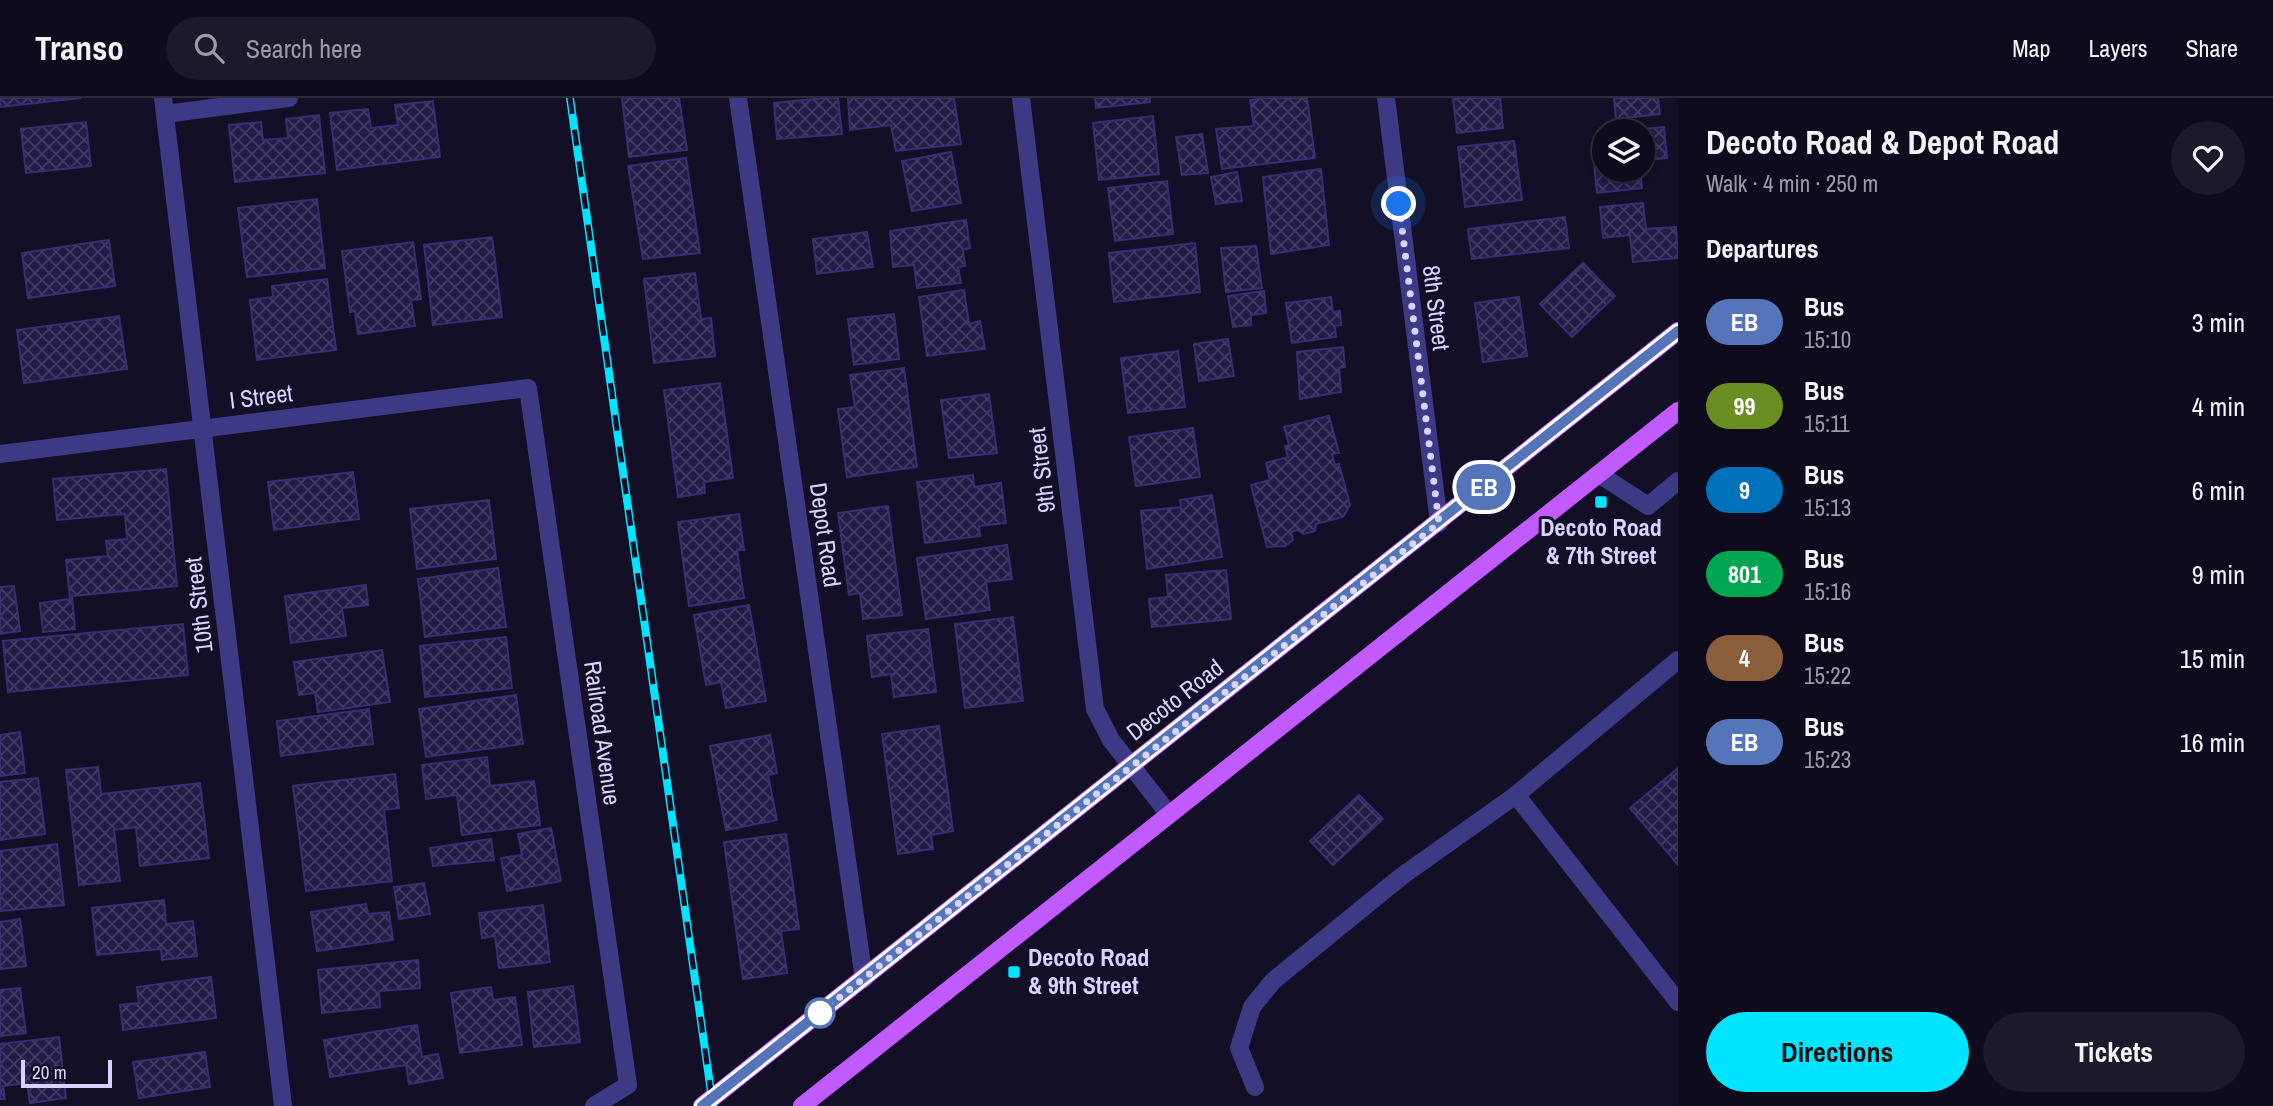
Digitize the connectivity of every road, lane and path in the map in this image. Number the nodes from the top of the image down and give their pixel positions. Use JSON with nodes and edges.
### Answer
{"nodes":[{"id":1,"x":289,"y":98,"type":"edge"},
{"id":2,"x":738,"y":98,"type":"edge"},
{"id":3,"x":1021,"y":98,"type":"edge"},
{"id":4,"x":1385,"y":98,"type":"edge"},
{"id":5,"x":164,"y":106,"type":"edge"},
{"id":6,"x":1678,"y":331,"type":"edge"},
{"id":7,"x":528,"y":388,"type":"joint"},
{"id":8,"x":1678,"y":411,"type":"edge"},
{"id":9,"x":202,"y":429,"type":"junction"},
{"id":10,"x":0,"y":454,"type":"edge"},
{"id":11,"x":1599,"y":474,"type":"junction"},
{"id":12,"x":1678,"y":481,"type":"edge"},
{"id":13,"x":1439,"y":523,"type":"junction"},
{"id":14,"x":1678,"y":660,"type":"edge"},
{"id":15,"x":1131,"y":766,"type":"junction"},
{"id":16,"x":1516,"y":794,"type":"junction"},
{"id":17,"x":1168,"y":813,"type":"junction"},
{"id":18,"x":864,"y":979,"type":"junction"},
{"id":19,"x":1678,"y":1002,"type":"edge"},
{"id":20,"x":1255,"y":1087,"type":"dead end"},
{"id":21,"x":283,"y":1106,"type":"edge"},
{"id":22,"x":594,"y":1106,"type":"edge"},
{"id":23,"x":702,"y":1106,"type":"edge"},
{"id":24,"x":802,"y":1106,"type":"edge"}],
"edges":[{"from":1,"to":5,"type":"street"},
{"from":2,"to":18,"type":"street","name":"Depot Road"},
{"from":3,"to":15,"type":"street","name":"9th Street"},
{"from":4,"to":13,"type":"street","name":"8th Street"},
{"from":5,"to":9,"type":"street","name":"10th Street"},
{"from":6,"to":13,"type":"main road","name":"Decoto Road"},
{"from":7,"to":9,"type":"street","name":"I Street"},
{"from":7,"to":22,"type":"street","name":"Railroad Avenue"},
{"from":8,"to":11,"type":"main road"},
{"from":9,"to":10,"type":"street","name":"I Street"},
{"from":9,"to":21,"type":"street","name":"10th Street"},
{"from":11,"to":12,"type":"street"},
{"from":11,"to":17,"type":"main road"},
{"from":13,"to":15,"type":"main road","name":"Decoto Road"},
{"from":14,"to":16,"type":"street"},
{"from":15,"to":17,"type":"street","name":"9th Street"},
{"from":15,"to":18,"type":"main road","name":"Decoto Road"},
{"from":16,"to":19,"type":"street"},
{"from":16,"to":20,"type":"street"},
{"from":17,"to":24,"type":"main road"},
{"from":18,"to":23,"type":"main road","name":"Decoto Road"}]}
